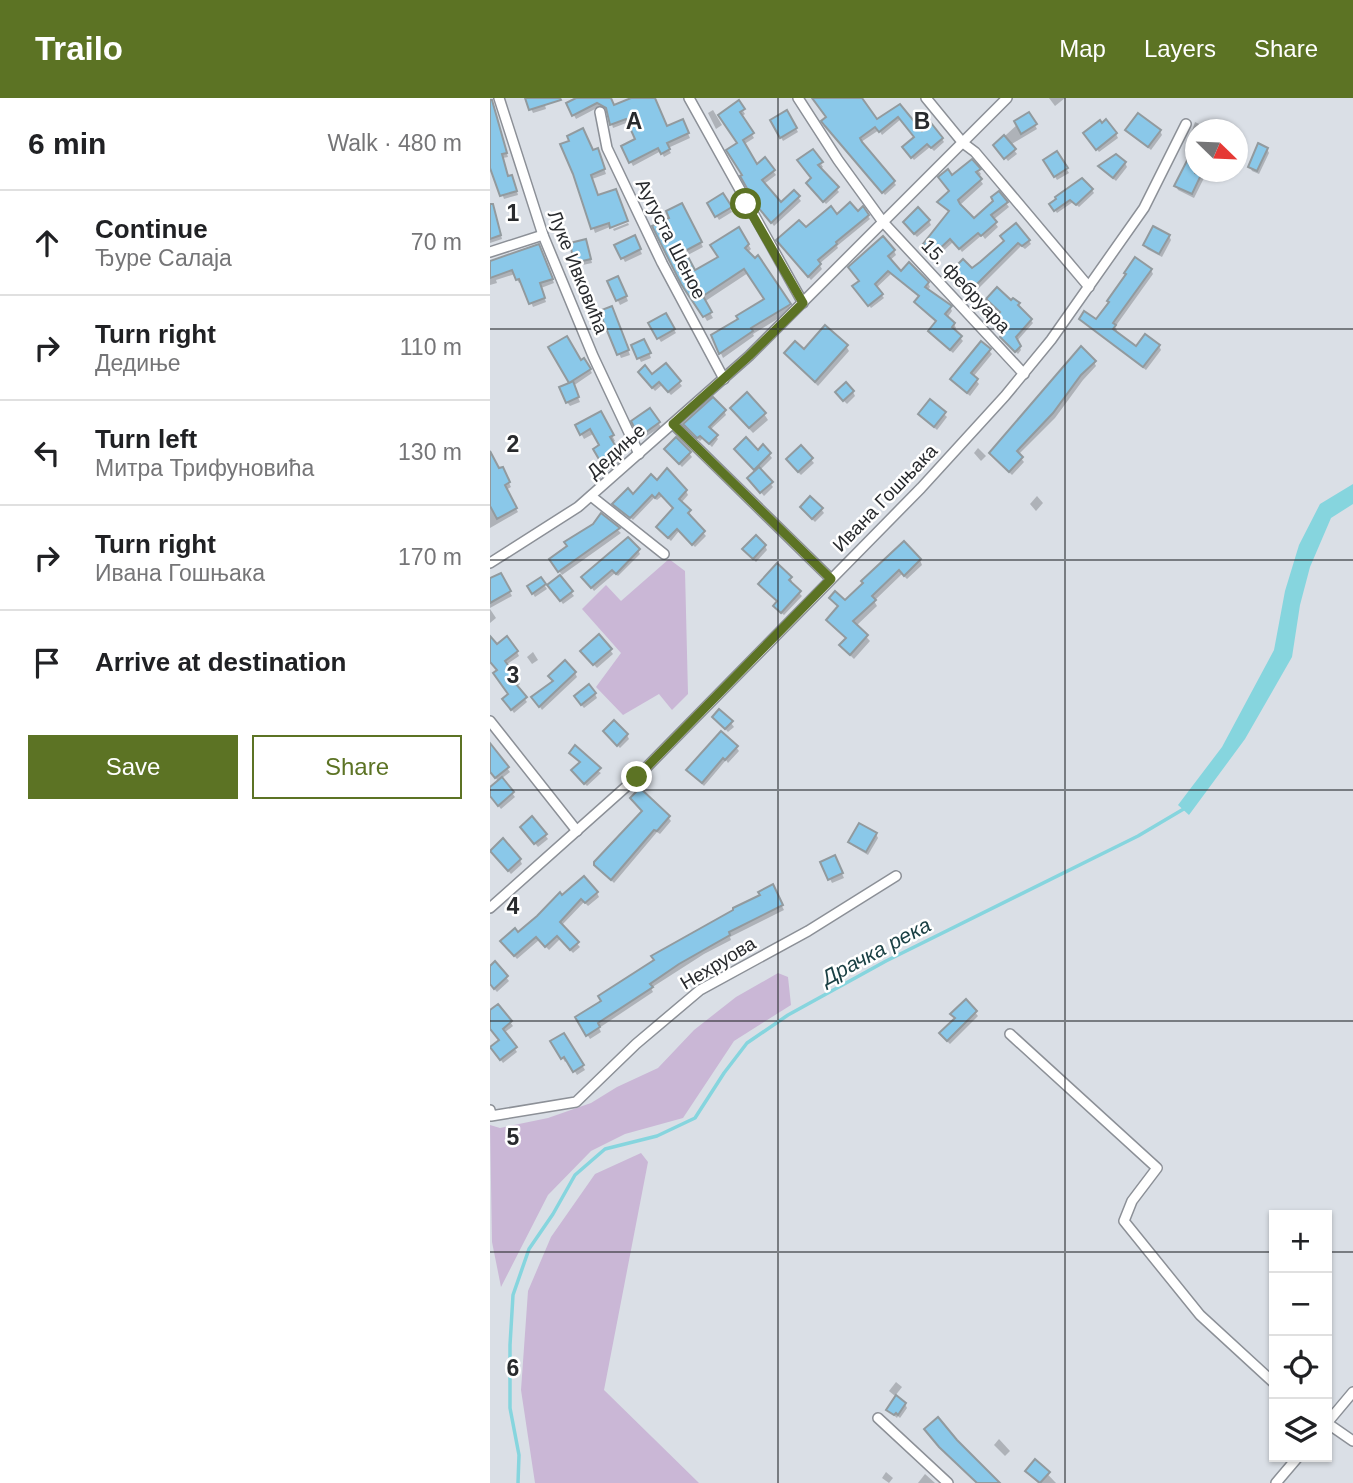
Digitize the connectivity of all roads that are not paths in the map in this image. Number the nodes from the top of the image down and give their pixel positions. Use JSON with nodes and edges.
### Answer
{"nodes":[{"id":1,"x":499,"y":98,"type":"edge"},
{"id":2,"x":689,"y":98,"type":"edge"},
{"id":3,"x":798,"y":98,"type":"edge"},
{"id":4,"x":926,"y":98,"type":"edge"},
{"id":5,"x":1007,"y":98,"type":"edge"},
{"id":6,"x":600,"y":112,"type":"dead end"},
{"id":7,"x":1185,"y":126,"type":"edge"},
{"id":8,"x":963,"y":143,"type":"junction"},
{"id":9,"x":883,"y":222,"type":"junction"},
{"id":10,"x":543,"y":235,"type":"junction"},
{"id":11,"x":490,"y":253,"type":"edge"},
{"id":12,"x":1089,"y":287,"type":"junction"},
{"id":13,"x":803,"y":303,"type":"junction"},
{"id":14,"x":1024,"y":374,"type":"junction"},
{"id":15,"x":724,"y":379,"type":"junction"},
{"id":16,"x":673,"y":424,"type":"junction"},
{"id":17,"x":639,"y":454,"type":"junction"},
{"id":18,"x":592,"y":496,"type":"junction"},
{"id":19,"x":664,"y":554,"type":"dead end"},
{"id":20,"x":490,"y":563,"type":"edge"},
{"id":21,"x":831,"y":579,"type":"junction"},
{"id":22,"x":490,"y":721,"type":"edge"},
{"id":23,"x":577,"y":831,"type":"junction"},
{"id":24,"x":896,"y":876,"type":"dead end"},
{"id":25,"x":490,"y":908,"type":"edge"},
{"id":26,"x":1010,"y":1034,"type":"dead end"},
{"id":27,"x":490,"y":1110,"type":"edge"},
{"id":28,"x":1269,"y":1378,"type":"edge"},
{"id":29,"x":1353,"y":1392,"type":"edge"},
{"id":30,"x":1332,"y":1417,"type":"edge"},
{"id":31,"x":878,"y":1418,"type":"dead end"},
{"id":32,"x":1332,"y":1426,"type":"edge"},
{"id":33,"x":1353,"y":1441,"type":"edge"},
{"id":34,"x":1294,"y":1462,"type":"edge"},
{"id":35,"x":948,"y":1483,"type":"edge"},
{"id":36,"x":1276,"y":1483,"type":"edge"}],
"edges":[{"from":1,"to":10,"type":"street","name":"Луке Ивковића"},
{"from":2,"to":13,"type":"street"},
{"from":3,"to":9,"type":"street","name":"15. фебруара"},
{"from":4,"to":8,"type":"street"},
{"from":5,"to":8,"type":"street","name":"Дедиње"},
{"from":6,"to":15,"type":"street","name":"Аугуста Шеное"},
{"from":7,"to":12,"type":"street","name":"Ивана Гошњака"},
{"from":8,"to":9,"type":"street","name":"Дедиње"},
{"from":8,"to":12,"type":"street"},
{"from":9,"to":13,"type":"street","name":"Дедиње"},
{"from":9,"to":14,"type":"street","name":"15. фебруара"},
{"from":10,"to":11,"type":"street"},
{"from":10,"to":17,"type":"street","name":"Луке Ивковића"},
{"from":12,"to":14,"type":"street","name":"Ивана Гошњака"},
{"from":13,"to":15,"type":"street","name":"Дедиње"},
{"from":14,"to":21,"type":"street","name":"Ивана Гошњака"},
{"from":15,"to":16,"type":"street","name":"Дедиње"},
{"from":16,"to":17,"type":"street","name":"Дедиње"},
{"from":16,"to":21,"type":"street"},
{"from":17,"to":18,"type":"street","name":"Дедиње"},
{"from":18,"to":19,"type":"street"},
{"from":18,"to":20,"type":"street","name":"Дедиње"},
{"from":21,"to":23,"type":"street","name":"Ивана Гошњака"},
{"from":22,"to":23,"type":"street"},
{"from":23,"to":25,"type":"street","name":"Ивана Гошњака"},
{"from":24,"to":27,"type":"street","name":"Нехруова"},
{"from":26,"to":28,"type":"street"},
{"from":29,"to":30,"type":"street"},
{"from":31,"to":35,"type":"street"},
{"from":32,"to":33,"type":"street"},
{"from":34,"to":36,"type":"street"}]}
